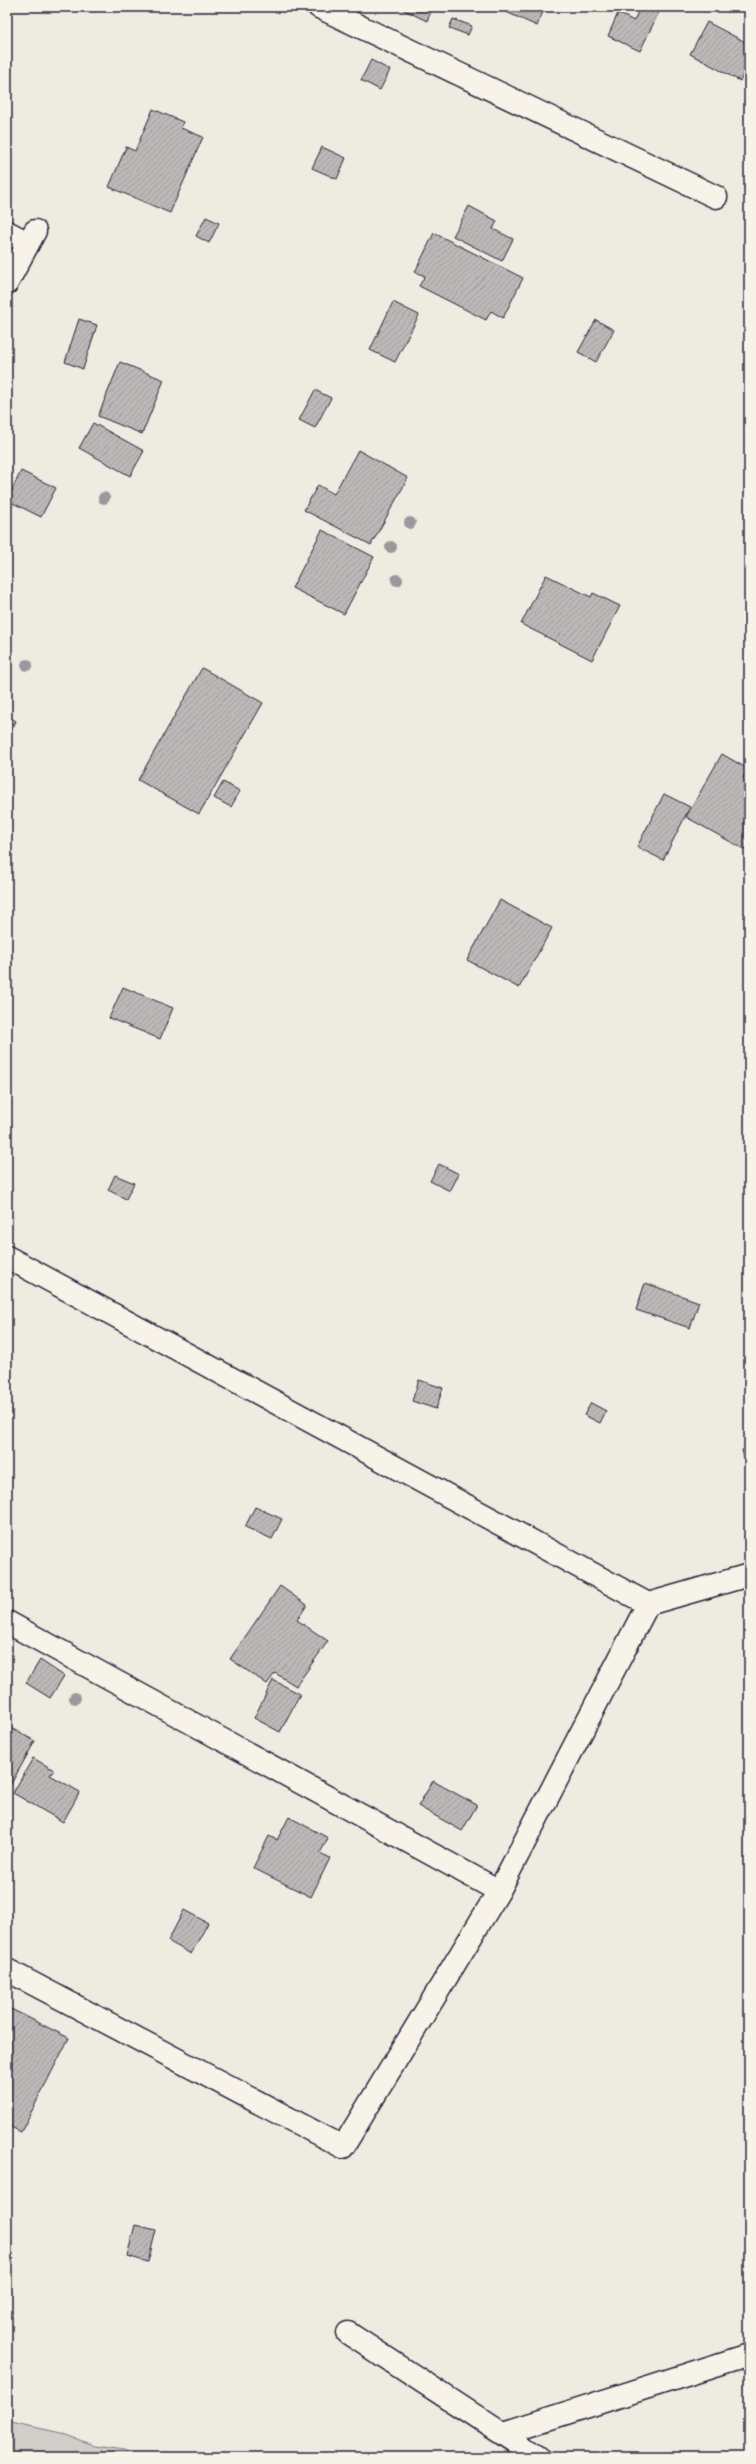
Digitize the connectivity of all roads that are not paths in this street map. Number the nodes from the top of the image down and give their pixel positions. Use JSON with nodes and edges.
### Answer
{"nodes":[{"id":1,"x":319,"y":7,"type":"edge"},
{"id":2,"x":716,"y":197,"type":"dead end"},
{"id":3,"x":7,"y":232,"type":"edge"},
{"id":4,"x":7,"y":283,"type":"edge"},
{"id":5,"x":7,"y":1257,"type":"edge"},
{"id":6,"x":749,"y":1575,"type":"edge"},
{"id":7,"x":648,"y":1604,"type":"junction"},
{"id":8,"x":7,"y":1622,"type":"edge"},
{"id":9,"x":499,"y":1891,"type":"junction"},
{"id":10,"x":7,"y":1970,"type":"edge"},
{"id":11,"x":348,"y":2333,"type":"dead end"},
{"id":12,"x":749,"y":2355,"type":"edge"},
{"id":13,"x":504,"y":2433,"type":"junction"},
{"id":14,"x":538,"y":2457,"type":"edge"}],
"edges":[{"from":1,"to":2,"type":"street"},
{"from":3,"to":4,"type":"street"},
{"from":5,"to":7,"type":"street"},
{"from":6,"to":7,"type":"street"},
{"from":7,"to":9,"type":"street"},
{"from":8,"to":9,"type":"street"},
{"from":9,"to":10,"type":"street"},
{"from":11,"to":13,"type":"street"},
{"from":12,"to":13,"type":"street"},
{"from":13,"to":14,"type":"street"}]}
